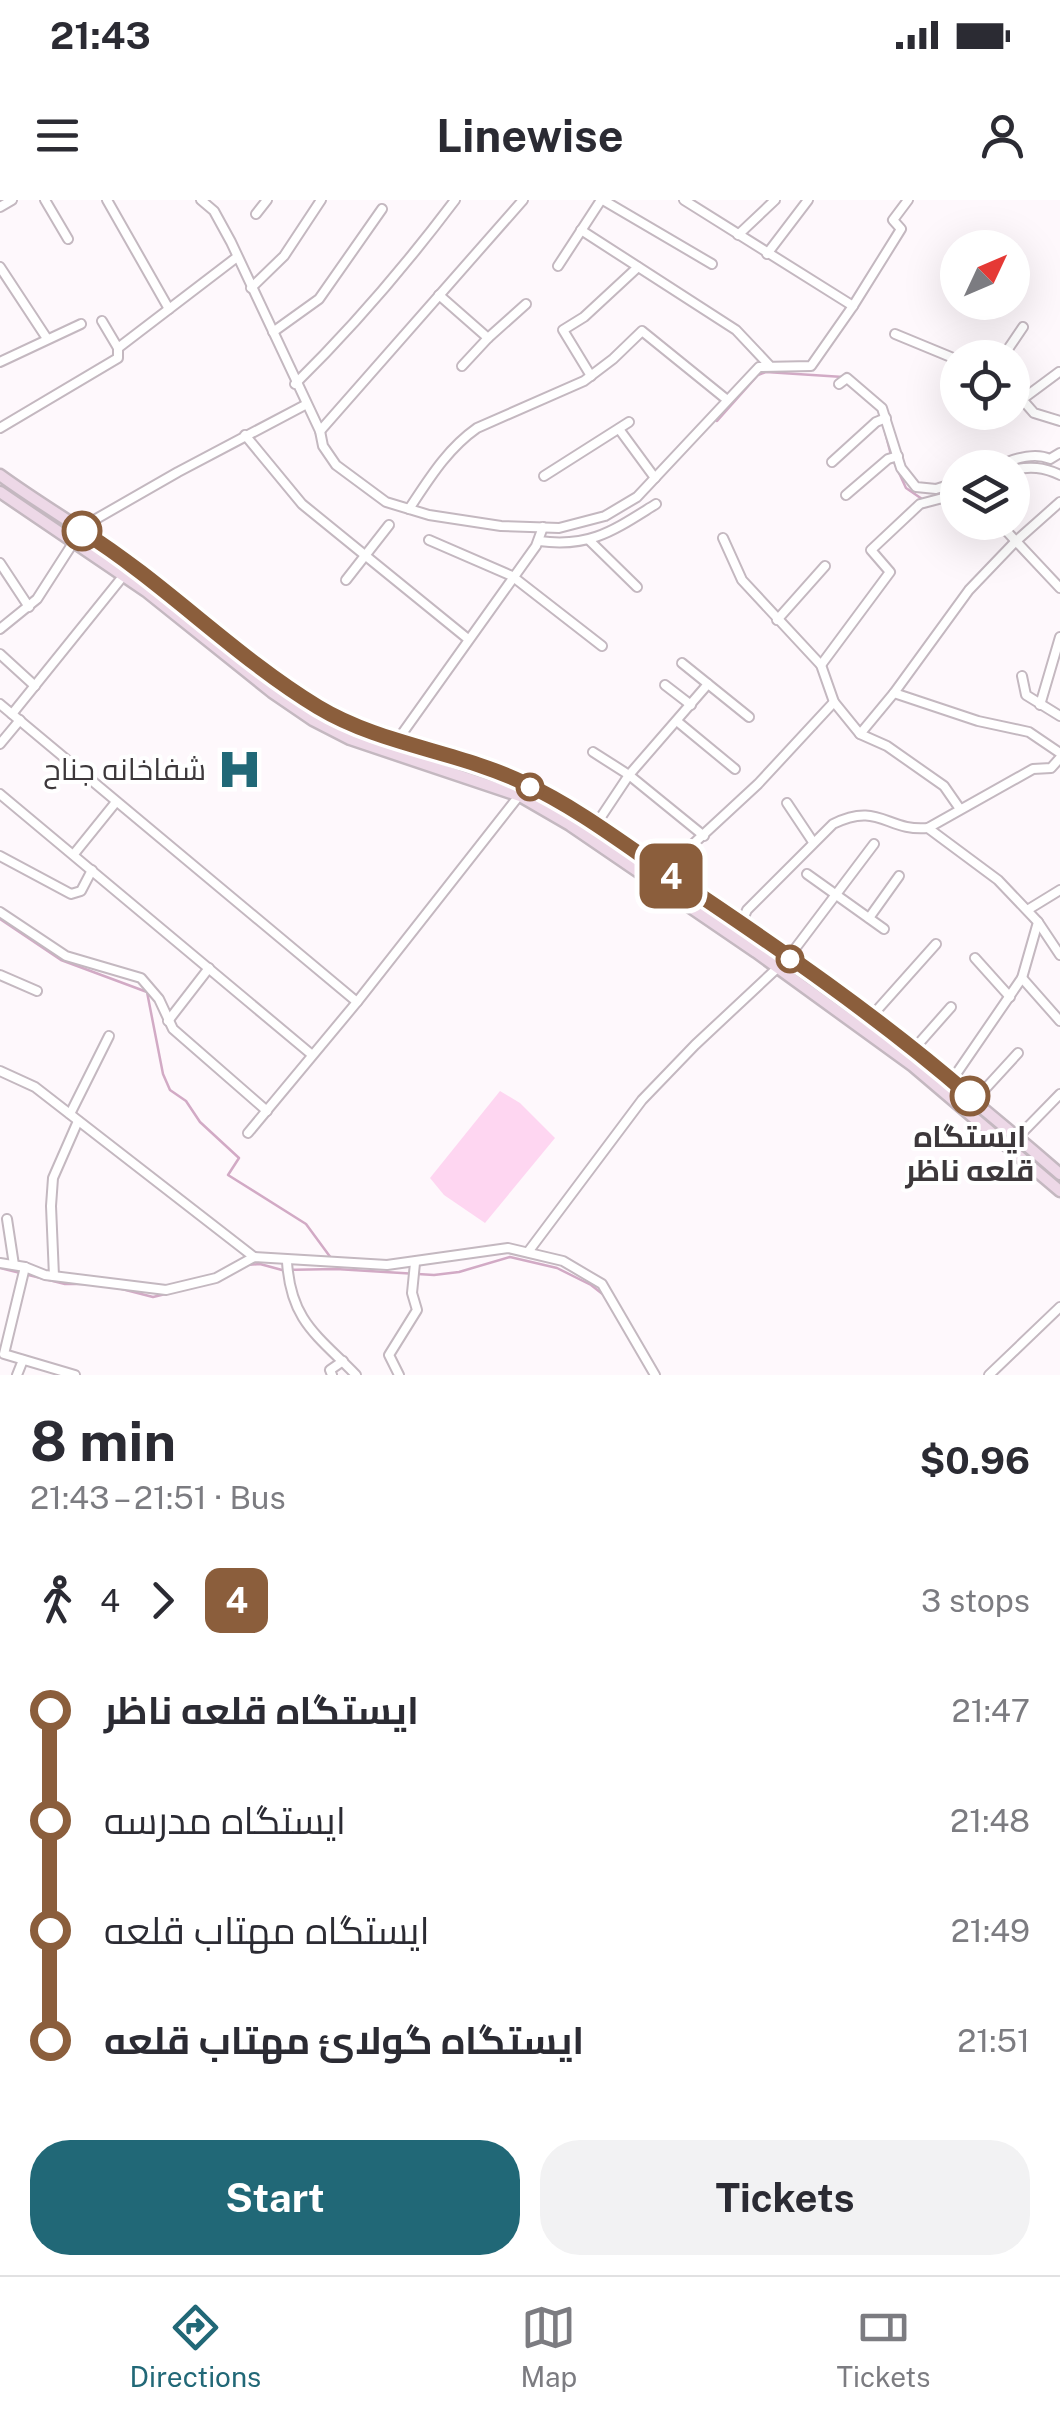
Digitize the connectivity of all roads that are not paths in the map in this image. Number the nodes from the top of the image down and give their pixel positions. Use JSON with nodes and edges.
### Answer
{"nodes":[{"id":1,"x":12,"y":200,"type":"edge"},
{"id":2,"x":45,"y":200,"type":"edge"},
{"id":3,"x":106,"y":200,"type":"edge"},
{"id":4,"x":267,"y":200,"type":"edge"},
{"id":5,"x":321,"y":200,"type":"edge"},
{"id":6,"x":454,"y":200,"type":"edge"},
{"id":7,"x":522,"y":200,"type":"edge"},
{"id":8,"x":602,"y":200,"type":"edge"},
{"id":9,"x":684,"y":200,"type":"edge"},
{"id":10,"x":775,"y":200,"type":"edge"},
{"id":11,"x":808,"y":200,"type":"edge"},
{"id":12,"x":908,"y":200,"type":"edge"},
{"id":13,"x":203,"y":201,"type":"edge"},
{"id":14,"x":0,"y":207,"type":"edge"},
{"id":15,"x":382,"y":209,"type":"dead end"},
{"id":16,"x":256,"y":214,"type":"dead end"},
{"id":17,"x":581,"y":230,"type":"junction"},
{"id":18,"x":738,"y":236,"type":"junction"},
{"id":19,"x":68,"y":239,"type":"dead end"},
{"id":20,"x":767,"y":254,"type":"junction"},
{"id":21,"x":234,"y":258,"type":"junction"},
{"id":22,"x":712,"y":264,"type":"dead end"},
{"id":23,"x":558,"y":266,"type":"dead end"},
{"id":24,"x":0,"y":267,"type":"edge"},
{"id":25,"x":638,"y":267,"type":"junction"},
{"id":26,"x":251,"y":288,"type":"junction"},
{"id":27,"x":440,"y":294,"type":"junction"},
{"id":28,"x":526,"y":304,"type":"dead end"},
{"id":29,"x":853,"y":306,"type":"junction"},
{"id":30,"x":169,"y":309,"type":"junction"},
{"id":31,"x":102,"y":321,"type":"dead end"},
{"id":32,"x":80,"y":324,"type":"dead end"},
{"id":33,"x":1023,"y":327,"type":"dead end"},
{"id":34,"x":272,"y":332,"type":"junction"},
{"id":35,"x":895,"y":334,"type":"dead end"},
{"id":36,"x":46,"y":338,"type":"junction"},
{"id":37,"x":488,"y":338,"type":"junction"},
{"id":38,"x":1014,"y":340,"type":"edge"},
{"id":39,"x":118,"y":348,"type":"junction"},
{"id":40,"x":940,"y":353,"type":"edge"},
{"id":41,"x":0,"y":362,"type":"edge"},
{"id":42,"x":770,"y":365,"type":"junction"},
{"id":43,"x":462,"y":366,"type":"dead end"},
{"id":44,"x":1059,"y":372,"type":"edge"},
{"id":45,"x":591,"y":376,"type":"junction"},
{"id":46,"x":843,"y":381,"type":"dead end"},
{"id":47,"x":295,"y":384,"type":"junction"},
{"id":48,"x":1030,"y":394,"type":"edge"},
{"id":49,"x":726,"y":399,"type":"junction"},
{"id":50,"x":300,"y":407,"type":"junction"},
{"id":51,"x":1030,"y":407,"type":"edge"},
{"id":52,"x":886,"y":418,"type":"junction"},
{"id":53,"x":1060,"y":421,"type":"edge"},
{"id":54,"x":629,"y":422,"type":"dead end"},
{"id":55,"x":0,"y":428,"type":"edge"},
{"id":56,"x":619,"y":429,"type":"junction"},
{"id":57,"x":320,"y":432,"type":"junction"},
{"id":58,"x":245,"y":435,"type":"junction"},
{"id":59,"x":1060,"y":452,"type":"edge"},
{"id":60,"x":1030,"y":456,"type":"edge"},
{"id":61,"x":893,"y":457,"type":"junction"},
{"id":62,"x":832,"y":462,"type":"dead end"},
{"id":63,"x":1030,"y":468,"type":"edge"},
{"id":64,"x":0,"y":475,"type":"edge"},
{"id":65,"x":1060,"y":475,"type":"edge"},
{"id":66,"x":544,"y":476,"type":"dead end"},
{"id":67,"x":654,"y":478,"type":"junction"},
{"id":68,"x":940,"y":490,"type":"edge"},
{"id":69,"x":0,"y":492,"type":"edge"},
{"id":70,"x":846,"y":495,"type":"dead end"},
{"id":71,"x":927,"y":495,"type":"junction"},
{"id":72,"x":940,"y":495,"type":"edge"},
{"id":73,"x":1060,"y":502,"type":"edge"},
{"id":74,"x":656,"y":504,"type":"dead end"},
{"id":75,"x":410,"y":509,"type":"junction"},
{"id":76,"x":389,"y":524,"type":"dead end"},
{"id":77,"x":82,"y":531,"type":"junction"},
{"id":78,"x":541,"y":533,"type":"junction"},
{"id":79,"x":723,"y":538,"type":"dead end"},
{"id":80,"x":429,"y":540,"type":"dead end"},
{"id":81,"x":588,"y":540,"type":"junction"},
{"id":82,"x":1014,"y":542,"type":"junction"},
{"id":83,"x":72,"y":543,"type":"junction"},
{"id":84,"x":366,"y":557,"type":"junction"},
{"id":85,"x":0,"y":563,"type":"edge"},
{"id":86,"x":825,"y":566,"type":"dead end"},
{"id":87,"x":124,"y":575,"type":"junction"},
{"id":88,"x":512,"y":576,"type":"junction"},
{"id":89,"x":346,"y":580,"type":"dead end"},
{"id":90,"x":637,"y":587,"type":"dead end"},
{"id":91,"x":1060,"y":588,"type":"edge"},
{"id":92,"x":28,"y":606,"type":"junction"},
{"id":93,"x":776,"y":620,"type":"junction"},
{"id":94,"x":0,"y":629,"type":"edge"},
{"id":95,"x":205,"y":630,"type":"junction"},
{"id":96,"x":1060,"y":636,"type":"edge"},
{"id":97,"x":468,"y":639,"type":"junction"},
{"id":98,"x":602,"y":646,"type":"dead end"},
{"id":99,"x":0,"y":654,"type":"edge"},
{"id":100,"x":682,"y":663,"type":"dead end"},
{"id":101,"x":821,"y":665,"type":"junction"},
{"id":102,"x":429,"y":674,"type":"dead end"},
{"id":103,"x":1022,"y":676,"type":"dead end"},
{"id":104,"x":439,"y":681,"type":"junction"},
{"id":105,"x":708,"y":684,"type":"junction"},
{"id":106,"x":665,"y":685,"type":"dead end"},
{"id":107,"x":36,"y":686,"type":"junction"},
{"id":108,"x":894,"y":692,"type":"junction"},
{"id":109,"x":834,"y":702,"type":"junction"},
{"id":110,"x":0,"y":704,"type":"edge"},
{"id":111,"x":691,"y":705,"type":"junction"},
{"id":112,"x":1040,"y":706,"type":"junction"},
{"id":113,"x":1060,"y":716,"type":"edge"},
{"id":114,"x":16,"y":717,"type":"junction"},
{"id":115,"x":749,"y":717,"type":"dead end"},
{"id":116,"x":678,"y":722,"type":"junction"},
{"id":117,"x":860,"y":734,"type":"junction"},
{"id":118,"x":400,"y":738,"type":"junction"},
{"id":119,"x":0,"y":744,"type":"edge"},
{"id":120,"x":593,"y":752,"type":"dead end"},
{"id":121,"x":1060,"y":756,"type":"edge"},
{"id":122,"x":735,"y":769,"type":"dead end"},
{"id":123,"x":629,"y":775,"type":"junction"},
{"id":124,"x":526,"y":784,"type":"junction"},
{"id":125,"x":0,"y":794,"type":"edge"},
{"id":126,"x":520,"y":796,"type":"junction"},
{"id":127,"x":116,"y":802,"type":"junction"},
{"id":128,"x":787,"y":803,"type":"dead end"},
{"id":129,"x":960,"y":809,"type":"junction"},
{"id":130,"x":595,"y":826,"type":"junction"},
{"id":131,"x":928,"y":828,"type":"junction"},
{"id":132,"x":704,"y":836,"type":"junction"},
{"id":133,"x":813,"y":842,"type":"junction"},
{"id":134,"x":874,"y":844,"type":"dead end"},
{"id":135,"x":74,"y":854,"type":"junction"},
{"id":136,"x":0,"y":856,"type":"edge"},
{"id":137,"x":92,"y":870,"type":"junction"},
{"id":138,"x":664,"y":871,"type":"junction"},
{"id":139,"x":806,"y":874,"type":"dead end"},
{"id":140,"x":898,"y":876,"type":"dead end"},
{"id":141,"x":1060,"y":890,"type":"edge"},
{"id":142,"x":836,"y":895,"type":"junction"},
{"id":143,"x":1029,"y":909,"type":"junction"},
{"id":144,"x":0,"y":912,"type":"edge"},
{"id":145,"x":868,"y":918,"type":"junction"},
{"id":146,"x":1038,"y":922,"type":"junction"},
{"id":147,"x":742,"y":924,"type":"junction"},
{"id":148,"x":884,"y":929,"type":"dead end"},
{"id":149,"x":936,"y":944,"type":"dead end"},
{"id":150,"x":1060,"y":956,"type":"edge"},
{"id":151,"x":788,"y":958,"type":"junction"},
{"id":152,"x":975,"y":958,"type":"dead end"},
{"id":153,"x":776,"y":966,"type":"junction"},
{"id":154,"x":209,"y":968,"type":"junction"},
{"id":155,"x":0,"y":975,"type":"edge"},
{"id":156,"x":1022,"y":978,"type":"junction"},
{"id":157,"x":37,"y":991,"type":"dead end"},
{"id":158,"x":1010,"y":997,"type":"junction"},
{"id":159,"x":357,"y":1002,"type":"junction"},
{"id":160,"x":951,"y":1007,"type":"dead end"},
{"id":161,"x":870,"y":1018,"type":"junction"},
{"id":162,"x":168,"y":1020,"type":"junction"},
{"id":163,"x":1060,"y":1021,"type":"edge"},
{"id":164,"x":110,"y":1036,"type":"dead end"},
{"id":165,"x":913,"y":1050,"type":"junction"},
{"id":166,"x":1018,"y":1053,"type":"dead end"},
{"id":167,"x":312,"y":1054,"type":"junction"},
{"id":168,"x":0,"y":1071,"type":"edge"},
{"id":169,"x":952,"y":1080,"type":"junction"},
{"id":170,"x":1060,"y":1094,"type":"edge"},
{"id":171,"x":975,"y":1100,"type":"junction"},
{"id":172,"x":267,"y":1112,"type":"junction"},
{"id":173,"x":74,"y":1118,"type":"junction"},
{"id":174,"x":248,"y":1133,"type":"dead end"},
{"id":175,"x":1018,"y":1137,"type":"junction"},
{"id":176,"x":1060,"y":1174,"type":"edge"},
{"id":177,"x":1060,"y":1191,"type":"edge"},
{"id":178,"x":8,"y":1219,"type":"dead end"},
{"id":179,"x":528,"y":1252,"type":"junction"},
{"id":180,"x":254,"y":1258,"type":"junction"},
{"id":181,"x":287,"y":1262,"type":"junction"},
{"id":182,"x":0,"y":1263,"type":"edge"},
{"id":183,"x":415,"y":1263,"type":"junction"},
{"id":184,"x":14,"y":1266,"type":"junction"},
{"id":185,"x":25,"y":1267,"type":"junction"},
{"id":186,"x":54,"y":1276,"type":"junction"},
{"id":187,"x":1060,"y":1307,"type":"edge"},
{"id":188,"x":2,"y":1354,"type":"edge"},
{"id":189,"x":23,"y":1360,"type":"junction"},
{"id":190,"x":342,"y":1361,"type":"junction"},
{"id":191,"x":73,"y":1374,"type":"edge"},
{"id":192,"x":17,"y":1375,"type":"edge"},
{"id":193,"x":332,"y":1375,"type":"edge"},
{"id":194,"x":356,"y":1375,"type":"edge"},
{"id":195,"x":399,"y":1375,"type":"edge"},
{"id":196,"x":655,"y":1375,"type":"edge"},
{"id":197,"x":989,"y":1375,"type":"edge"}],
"edges":[{"from":1,"to":14,"type":"street"},
{"from":2,"to":19,"type":"street"},
{"from":3,"to":30,"type":"street"},
{"from":4,"to":16,"type":"street"},
{"from":5,"to":26,"type":"street"},
{"from":6,"to":47,"type":"street"},
{"from":7,"to":27,"type":"street"},
{"from":8,"to":17,"type":"street"},
{"from":8,"to":22,"type":"street"},
{"from":9,"to":18,"type":"street"},
{"from":10,"to":18,"type":"street"},
{"from":11,"to":20,"type":"street"},
{"from":12,"to":29,"type":"street"},
{"from":13,"to":21,"type":"street"},
{"from":15,"to":34,"type":"street"},
{"from":17,"to":23,"type":"street"},
{"from":17,"to":25,"type":"street"},
{"from":18,"to":20,"type":"street"},
{"from":20,"to":29,"type":"street"},
{"from":21,"to":26,"type":"street"},
{"from":21,"to":30,"type":"street"},
{"from":24,"to":36,"type":"street"},
{"from":25,"to":42,"type":"street"},
{"from":25,"to":45,"type":"street"},
{"from":26,"to":34,"type":"street"},
{"from":27,"to":37,"type":"street"},
{"from":27,"to":57,"type":"street"},
{"from":28,"to":37,"type":"street"},
{"from":29,"to":42,"type":"street"},
{"from":30,"to":39,"type":"street"},
{"from":31,"to":39,"type":"street"},
{"from":32,"to":36,"type":"street"},
{"from":33,"to":38,"type":"street"},
{"from":34,"to":47,"type":"street"},
{"from":35,"to":40,"type":"street"},
{"from":36,"to":41,"type":"street"},
{"from":37,"to":43,"type":"street"},
{"from":39,"to":55,"type":"street"},
{"from":42,"to":49,"type":"street"},
{"from":44,"to":48,"type":"street"},
{"from":45,"to":49,"type":"street"},
{"from":45,"to":75,"type":"street"},
{"from":46,"to":52,"type":"street"},
{"from":47,"to":50,"type":"street"},
{"from":49,"to":67,"type":"street"},
{"from":50,"to":57,"type":"street"},
{"from":50,"to":58,"type":"street"},
{"from":51,"to":53,"type":"street"},
{"from":52,"to":61,"type":"street"},
{"from":52,"to":62,"type":"street"},
{"from":54,"to":56,"type":"street"},
{"from":56,"to":66,"type":"street"},
{"from":56,"to":67,"type":"street"},
{"from":57,"to":75,"type":"street"},
{"from":58,"to":77,"type":"street"},
{"from":58,"to":84,"type":"street"},
{"from":59,"to":60,"type":"street"},
{"from":61,"to":70,"type":"street"},
{"from":61,"to":71,"type":"street"},
{"from":63,"to":65,"type":"street"},
{"from":64,"to":77,"type":"main road"},
{"from":67,"to":78,"type":"street"},
{"from":68,"to":71,"type":"street"},
{"from":69,"to":83,"type":"main road"},
{"from":71,"to":72,"type":"street"},
{"from":71,"to":101,"type":"street"},
{"from":73,"to":82,"type":"street"},
{"from":74,"to":81,"type":"street"},
{"from":75,"to":78,"type":"street"},
{"from":76,"to":84,"type":"street"},
{"from":77,"to":95,"type":"main road"},
{"from":78,"to":81,"type":"street"},
{"from":78,"to":88,"type":"street"},
{"from":79,"to":93,"type":"street"},
{"from":80,"to":88,"type":"street"},
{"from":81,"to":90,"type":"street"},
{"from":82,"to":91,"type":"street"},
{"from":82,"to":108,"type":"street"},
{"from":83,"to":87,"type":"main road"},
{"from":83,"to":92,"type":"street"},
{"from":84,"to":89,"type":"street"},
{"from":84,"to":97,"type":"street"},
{"from":85,"to":92,"type":"street"},
{"from":86,"to":93,"type":"street"},
{"from":87,"to":95,"type":"main road"},
{"from":87,"to":107,"type":"street"},
{"from":88,"to":97,"type":"street"},
{"from":88,"to":98,"type":"street"},
{"from":92,"to":94,"type":"street"},
{"from":93,"to":101,"type":"street"},
{"from":95,"to":118,"type":"main road"},
{"from":95,"to":126,"type":"main road"},
{"from":96,"to":112,"type":"street"},
{"from":97,"to":104,"type":"street"},
{"from":99,"to":107,"type":"street"},
{"from":100,"to":105,"type":"street"},
{"from":101,"to":109,"type":"street"},
{"from":102,"to":104,"type":"street"},
{"from":103,"to":112,"type":"street"},
{"from":104,"to":118,"type":"street"},
{"from":105,"to":111,"type":"street"},
{"from":105,"to":115,"type":"street"},
{"from":106,"to":111,"type":"street"},
{"from":107,"to":114,"type":"street"},
{"from":108,"to":117,"type":"street"},
{"from":108,"to":121,"type":"street"},
{"from":109,"to":117,"type":"street"},
{"from":109,"to":132,"type":"street"},
{"from":110,"to":114,"type":"street"},
{"from":111,"to":116,"type":"street"},
{"from":112,"to":113,"type":"street"},
{"from":114,"to":119,"type":"street"},
{"from":114,"to":127,"type":"street"},
{"from":116,"to":122,"type":"street"},
{"from":116,"to":123,"type":"street"},
{"from":117,"to":129,"type":"street"},
{"from":118,"to":124,"type":"main road"},
{"from":120,"to":123,"type":"street"},
{"from":121,"to":129,"type":"street"},
{"from":123,"to":130,"type":"street"},
{"from":123,"to":132,"type":"street"},
{"from":124,"to":126,"type":"street"},
{"from":124,"to":130,"type":"main road"},
{"from":125,"to":135,"type":"street"},
{"from":126,"to":153,"type":"main road"},
{"from":126,"to":159,"type":"street"},
{"from":127,"to":135,"type":"street"},
{"from":127,"to":159,"type":"street"},
{"from":128,"to":133,"type":"street"},
{"from":129,"to":131,"type":"street"},
{"from":130,"to":138,"type":"main road"},
{"from":131,"to":133,"type":"street"},
{"from":131,"to":143,"type":"street"},
{"from":132,"to":138,"type":"street"},
{"from":133,"to":147,"type":"street"},
{"from":134,"to":142,"type":"street"},
{"from":135,"to":137,"type":"street"},
{"from":136,"to":137,"type":"street"},
{"from":137,"to":154,"type":"street"},
{"from":138,"to":147,"type":"main road"},
{"from":139,"to":142,"type":"street"},
{"from":140,"to":145,"type":"street"},
{"from":141,"to":143,"type":"street"},
{"from":142,"to":145,"type":"street"},
{"from":142,"to":151,"type":"street"},
{"from":143,"to":146,"type":"street"},
{"from":144,"to":162,"type":"street"},
{"from":145,"to":148,"type":"street"},
{"from":146,"to":150,"type":"street"},
{"from":146,"to":156,"type":"street"},
{"from":147,"to":151,"type":"main road"},
{"from":149,"to":161,"type":"street"},
{"from":151,"to":153,"type":"street"},
{"from":151,"to":161,"type":"main road"},
{"from":152,"to":158,"type":"street"},
{"from":153,"to":177,"type":"main road"},
{"from":153,"to":179,"type":"street"},
{"from":154,"to":162,"type":"street"},
{"from":154,"to":167,"type":"street"},
{"from":155,"to":157,"type":"street"},
{"from":156,"to":158,"type":"street"},
{"from":156,"to":163,"type":"street"},
{"from":158,"to":169,"type":"street"},
{"from":159,"to":167,"type":"street"},
{"from":160,"to":165,"type":"street"},
{"from":161,"to":165,"type":"main road"},
{"from":162,"to":172,"type":"street"},
{"from":164,"to":173,"type":"street"},
{"from":165,"to":169,"type":"main road"},
{"from":166,"to":171,"type":"street"},
{"from":167,"to":172,"type":"street"},
{"from":168,"to":173,"type":"street"},
{"from":169,"to":171,"type":"main road"},
{"from":170,"to":175,"type":"street"},
{"from":171,"to":175,"type":"main road"},
{"from":172,"to":174,"type":"street"},
{"from":173,"to":180,"type":"street"},
{"from":173,"to":186,"type":"street"},
{"from":175,"to":176,"type":"main road"},
{"from":178,"to":184,"type":"street"},
{"from":179,"to":183,"type":"street"},
{"from":179,"to":196,"type":"street"},
{"from":180,"to":181,"type":"street"},
{"from":180,"to":186,"type":"street"},
{"from":181,"to":183,"type":"street"},
{"from":181,"to":190,"type":"street"},
{"from":182,"to":184,"type":"street"},
{"from":183,"to":195,"type":"street"},
{"from":184,"to":185,"type":"street"},
{"from":185,"to":186,"type":"street"},
{"from":185,"to":188,"type":"street"},
{"from":187,"to":197,"type":"street"},
{"from":188,"to":189,"type":"street"},
{"from":189,"to":191,"type":"street"},
{"from":189,"to":192,"type":"street"},
{"from":190,"to":193,"type":"street"},
{"from":190,"to":194,"type":"street"}]}
